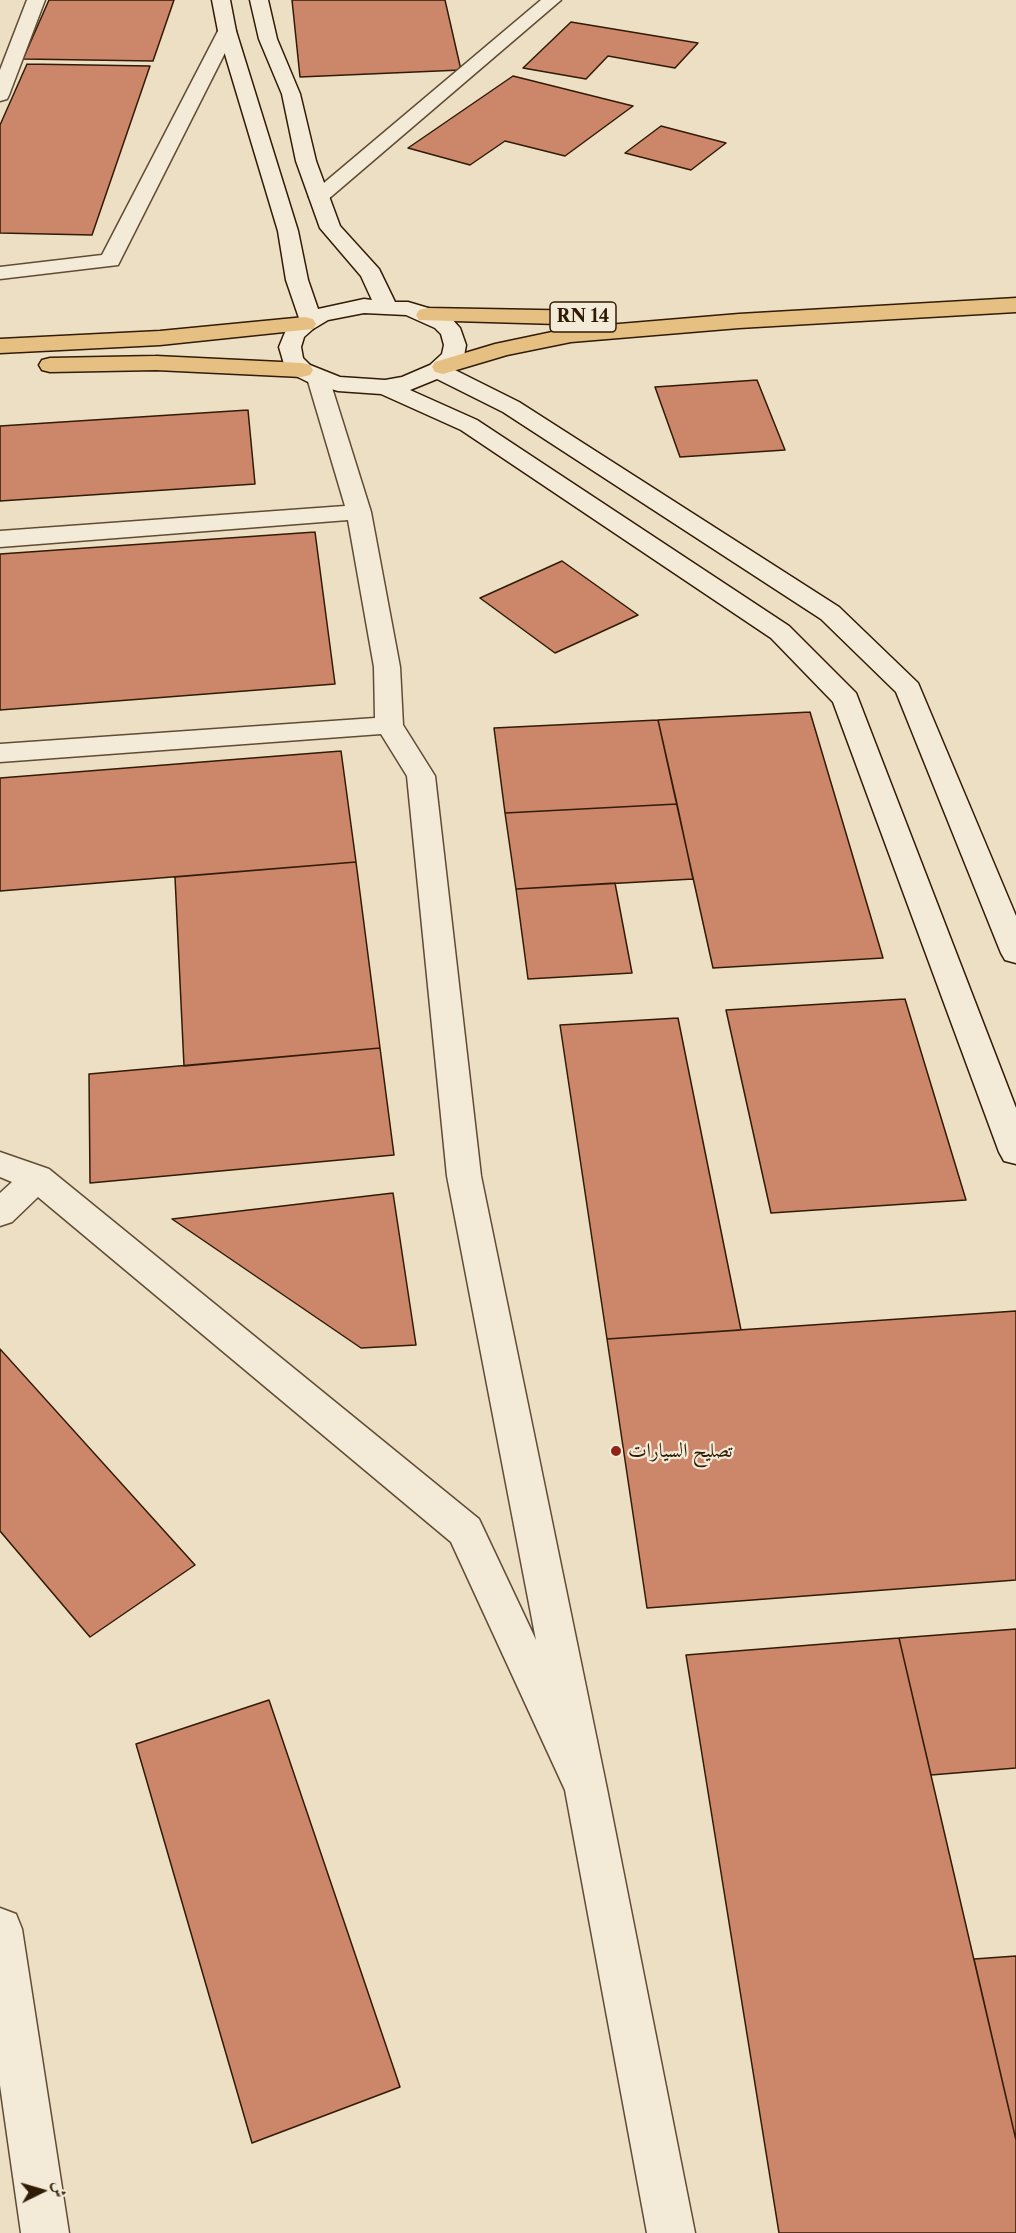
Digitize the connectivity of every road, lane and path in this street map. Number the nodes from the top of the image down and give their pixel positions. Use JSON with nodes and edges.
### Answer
{"nodes":[{"id":1,"x":36,"y":0,"type":"edge"},
{"id":2,"x":221,"y":0,"type":"edge"},
{"id":3,"x":259,"y":0,"type":"edge"},
{"id":4,"x":552,"y":0,"type":"edge"},
{"id":5,"x":227,"y":31,"type":"junction"},
{"id":6,"x":5,"y":69,"type":"edge"},
{"id":7,"x":0,"y":95,"type":"edge"},
{"id":8,"x":320,"y":197,"type":"junction"},
{"id":9,"x":0,"y":273,"type":"edge"},
{"id":10,"x":1016,"y":304,"type":"edge"},
{"id":11,"x":386,"y":306,"type":"junction"},
{"id":12,"x":428,"y":315,"type":"junction"},
{"id":13,"x":739,"y":321,"type":"junction"},
{"id":14,"x":308,"y":322,"type":"junction"},
{"id":15,"x":0,"y":346,"type":"edge"},
{"id":16,"x":0,"y":367,"type":"edge"},
{"id":17,"x":440,"y":368,"type":"junction"},
{"id":18,"x":310,"y":374,"type":"junction"},
{"id":19,"x":385,"y":387,"type":"junction"},
{"id":20,"x":358,"y":512,"type":"junction"},
{"id":21,"x":0,"y":539,"type":"edge"},
{"id":22,"x":830,"y":613,"type":"junction"},
{"id":23,"x":780,"y":632,"type":"junction"},
{"id":24,"x":389,"y":725,"type":"junction"},
{"id":25,"x":0,"y":753,"type":"edge"},
{"id":26,"x":1016,"y":952,"type":"edge"},
{"id":27,"x":1016,"y":1152,"type":"edge"},
{"id":28,"x":0,"y":1164,"type":"edge"},
{"id":29,"x":37,"y":1178,"type":"junction"},
{"id":30,"x":0,"y":1213,"type":"edge"},
{"id":31,"x":586,"y":1789,"type":"junction"},
{"id":32,"x":0,"y":1929,"type":"edge"},
{"id":33,"x":45,"y":2233,"type":"edge"},
{"id":34,"x":670,"y":2233,"type":"edge"}],
"edges":[{"from":1,"to":6,"type":"street"},
{"from":2,"to":5,"type":"street"},
{"from":3,"to":8,"type":"street"},
{"from":4,"to":8,"type":"street"},
{"from":5,"to":9,"type":"street"},
{"from":5,"to":14,"type":"street"},
{"from":6,"to":7,"type":"street"},
{"from":8,"to":11,"type":"street"},
{"from":10,"to":13,"type":"main road","number":"RN 14"},
{"from":11,"to":12,"type":"street"},
{"from":11,"to":14,"type":"street"},
{"from":12,"to":13,"type":"main road","number":"RN 14"},
{"from":12,"to":17,"type":"street"},
{"from":13,"to":17,"type":"main road","number":"RN 14"},
{"from":14,"to":15,"type":"main road"},
{"from":14,"to":18,"type":"street"},
{"from":16,"to":18,"type":"main road"},
{"from":17,"to":19,"type":"street"},
{"from":17,"to":22,"type":"street"},
{"from":18,"to":19,"type":"street"},
{"from":18,"to":20,"type":"street"},
{"from":19,"to":23,"type":"street"},
{"from":20,"to":21,"type":"street"},
{"from":20,"to":24,"type":"street"},
{"from":22,"to":23,"type":"street"},
{"from":22,"to":26,"type":"street"},
{"from":23,"to":27,"type":"street"},
{"from":24,"to":25,"type":"street"},
{"from":24,"to":31,"type":"street"},
{"from":28,"to":29,"type":"street"},
{"from":29,"to":30,"type":"street"},
{"from":29,"to":31,"type":"street"},
{"from":31,"to":34,"type":"street"},
{"from":32,"to":33,"type":"street"}]}
